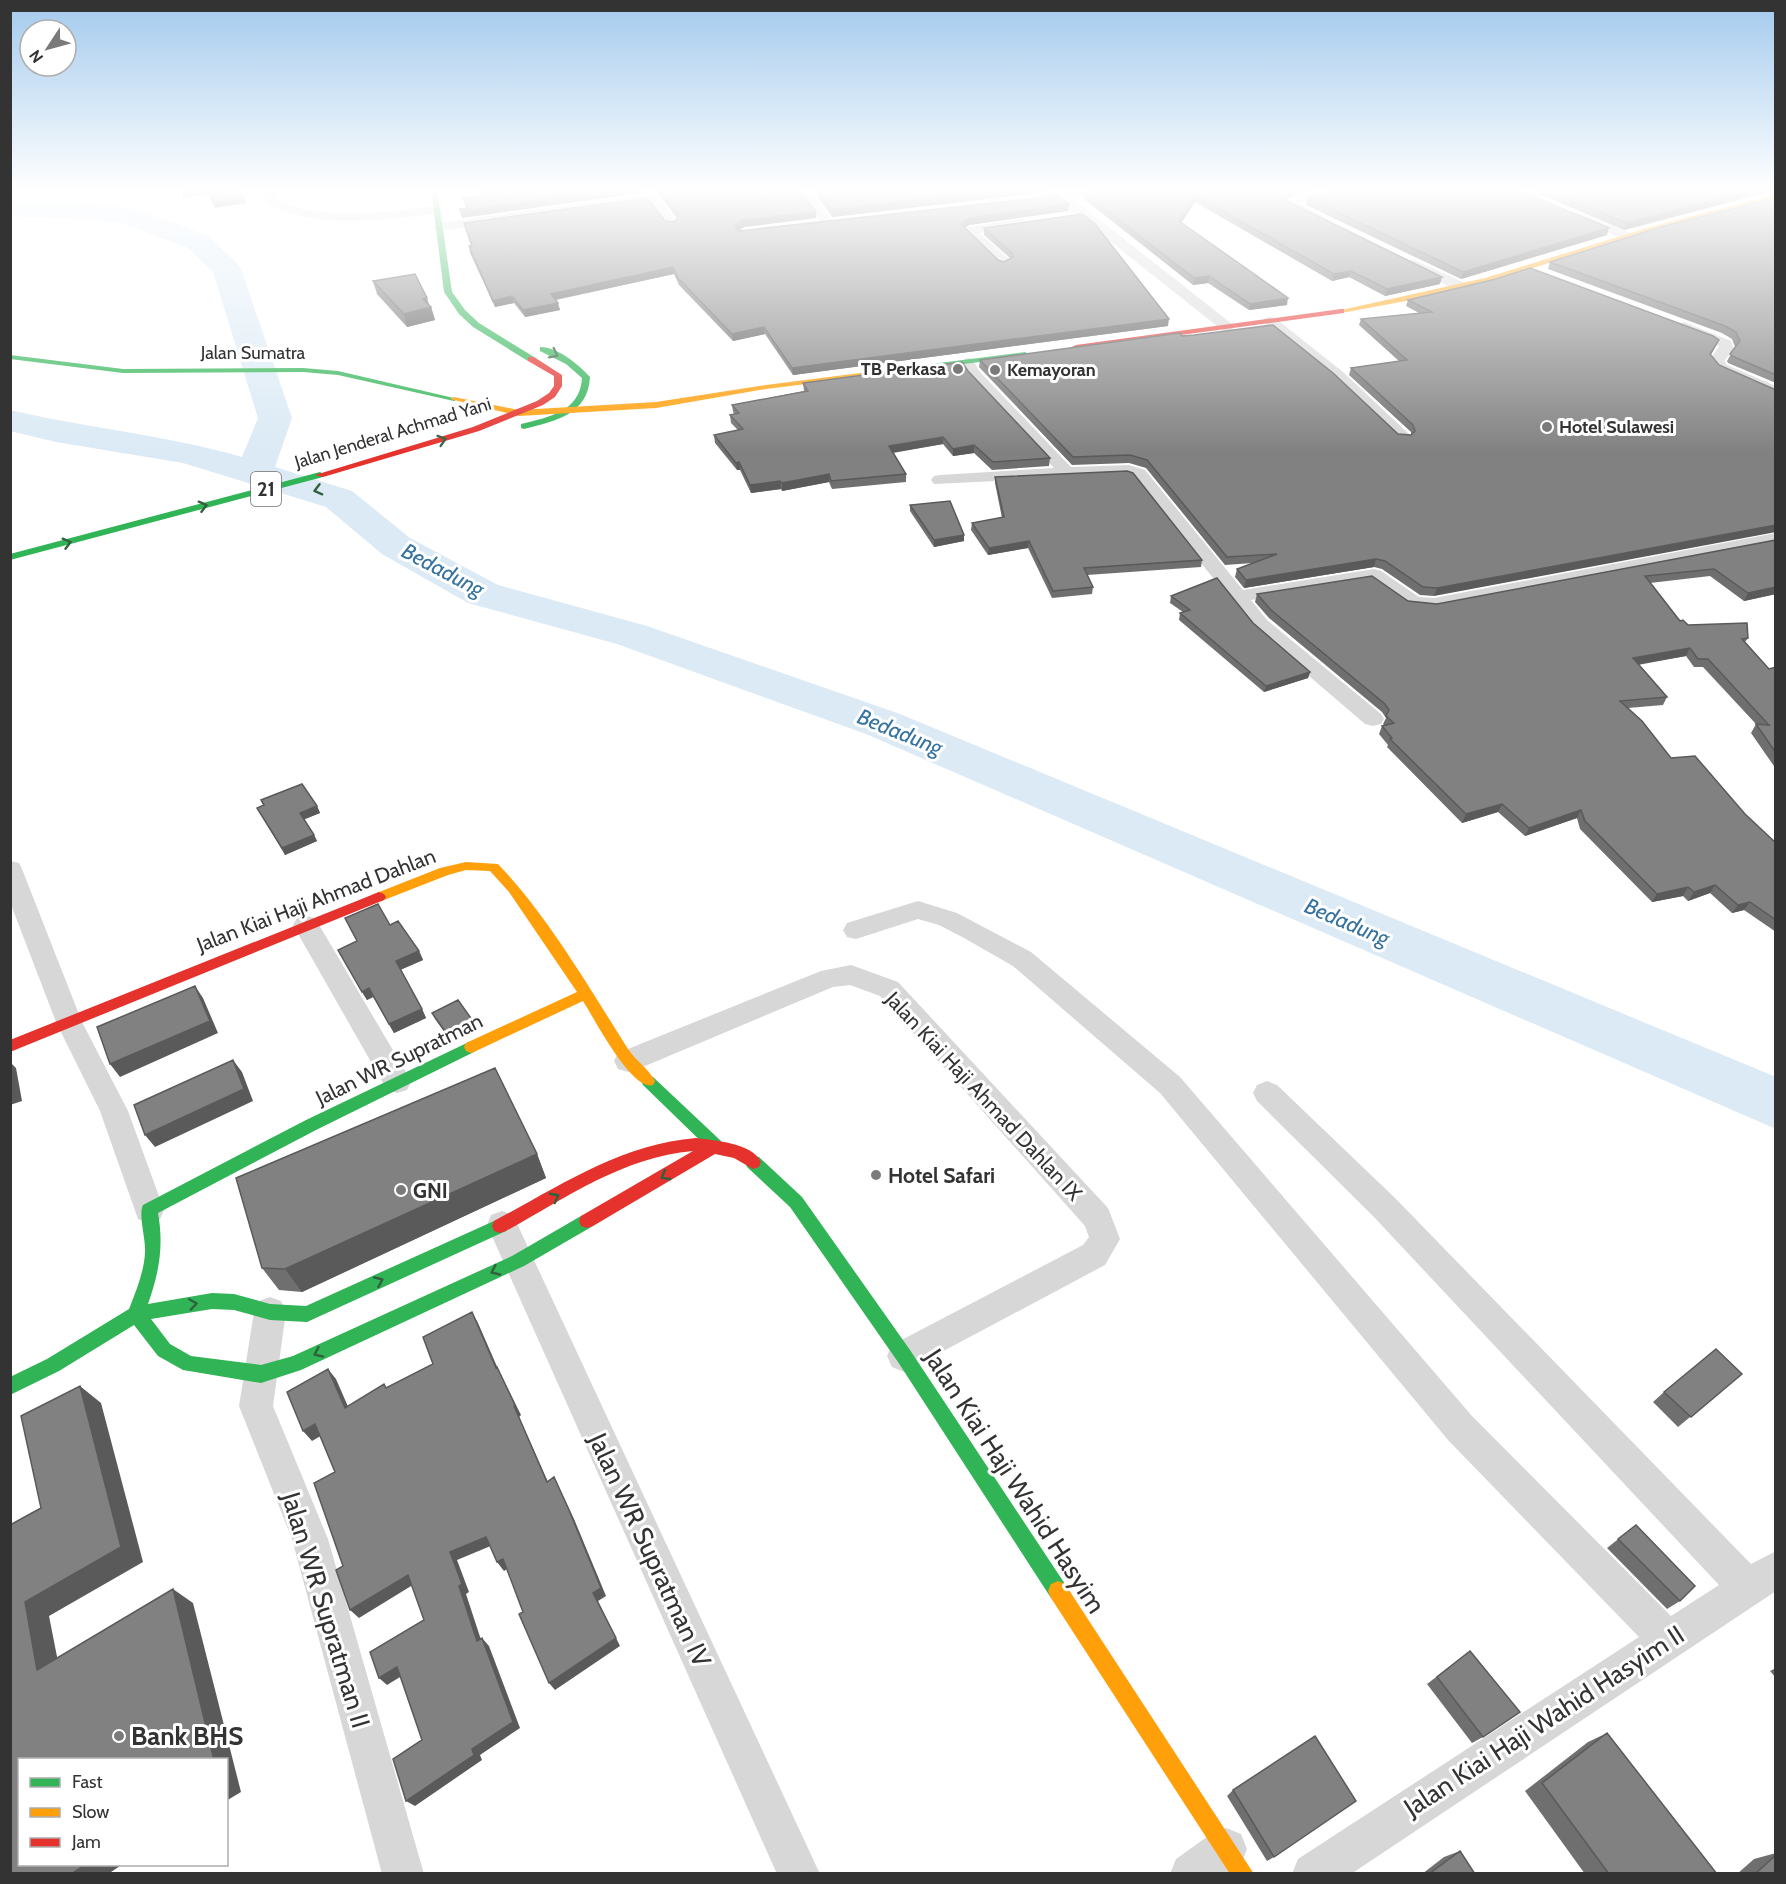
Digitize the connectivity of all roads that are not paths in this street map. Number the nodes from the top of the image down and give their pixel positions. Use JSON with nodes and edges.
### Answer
{"nodes":[{"id":1,"x":446,"y":276,"type":"edge"},
{"id":2,"x":1163,"y":276,"type":"edge"},
{"id":3,"x":1439,"y":276,"type":"edge"},
{"id":4,"x":1495,"y":276,"type":"edge"},
{"id":5,"x":1460,"y":286,"type":"junction"},
{"id":6,"x":462,"y":312,"type":"junction"},
{"id":7,"x":1668,"y":320,"type":"edge"},
{"id":8,"x":1270,"y":321,"type":"junction"},
{"id":9,"x":1227,"y":327,"type":"junction"},
{"id":10,"x":1064,"y":349,"type":"edge"},
{"id":11,"x":1035,"y":353,"type":"edge"},
{"id":12,"x":10,"y":357,"type":"edge"},
{"id":13,"x":967,"y":362,"type":"junction"},
{"id":14,"x":1776,"y":392,"type":"edge"},
{"id":15,"x":583,"y":400,"type":"junction"},
{"id":16,"x":652,"y":400,"type":"junction"},
{"id":17,"x":540,"y":403,"type":"junction"},
{"id":18,"x":492,"y":406,"type":"junction"},
{"id":19,"x":569,"y":412,"type":"junction"},
{"id":20,"x":519,"y":413,"type":"junction"},
{"id":21,"x":1403,"y":437,"type":"edge"},
{"id":22,"x":426,"y":459,"type":"dead end"},
{"id":23,"x":1067,"y":472,"type":"junction"},
{"id":24,"x":940,"y":480,"type":"dead end"},
{"id":25,"x":349,"y":481,"type":"dead end"},
{"id":26,"x":258,"y":506,"type":"dead end"},
{"id":27,"x":1776,"y":538,"type":"edge"},
{"id":28,"x":100,"y":548,"type":"dead end"},
{"id":29,"x":10,"y":557,"type":"edge"},
{"id":30,"x":10,"y":570,"type":"edge"},
{"id":31,"x":1236,"y":597,"type":"junction"},
{"id":32,"x":1373,"y":719,"type":"dead end"},
{"id":33,"x":10,"y":869,"type":"edge"},
{"id":34,"x":306,"y":925,"type":"junction"},
{"id":35,"x":856,"y":930,"type":"dead end"},
{"id":36,"x":586,"y":994,"type":"junction"},
{"id":37,"x":69,"y":1022,"type":"junction"},
{"id":38,"x":10,"y":1046,"type":"edge"},
{"id":39,"x":628,"y":1061,"type":"junction"},
{"id":40,"x":396,"y":1082,"type":"junction"},
{"id":41,"x":1267,"y":1093,"type":"dead end"},
{"id":42,"x":716,"y":1146,"type":"junction"},
{"id":43,"x":149,"y":1210,"type":"junction"},
{"id":44,"x":502,"y":1226,"type":"junction"},
{"id":45,"x":518,"y":1261,"type":"junction"},
{"id":46,"x":270,"y":1312,"type":"junction"},
{"id":47,"x":136,"y":1314,"type":"junction"},
{"id":48,"x":904,"y":1356,"type":"junction"},
{"id":49,"x":261,"y":1374,"type":"junction"},
{"id":50,"x":10,"y":1387,"type":"edge"},
{"id":51,"x":1762,"y":1578,"type":"edge"},
{"id":52,"x":1667,"y":1640,"type":"junction"},
{"id":53,"x":1235,"y":1861,"type":"edge"},
{"id":54,"x":403,"y":1874,"type":"edge"},
{"id":55,"x":799,"y":1874,"type":"edge"},
{"id":56,"x":1191,"y":1874,"type":"edge"},
{"id":57,"x":1313,"y":1874,"type":"edge"}],
"edges":[{"from":1,"to":6,"type":"main road","number":"21"},
{"from":2,"to":9,"type":"street"},
{"from":3,"to":5,"type":"street"},
{"from":4,"to":5,"type":"main road"},
{"from":5,"to":8,"type":"main road"},
{"from":6,"to":15,"type":"main road","one_way":true},
{"from":6,"to":17,"type":"main road","name":"Jalan Jenderal Achmad Yani","number":"21"},
{"from":7,"to":14,"type":"street"},
{"from":8,"to":9,"type":"main road"},
{"from":8,"to":21,"type":"street"},
{"from":9,"to":10,"type":"main road"},
{"from":11,"to":13,"type":"main road"},
{"from":12,"to":18,"type":"main road","name":"Jalan Sumatra"},
{"from":13,"to":16,"type":"main road"},
{"from":13,"to":23,"type":"street"},
{"from":15,"to":16,"type":"main road"},
{"from":15,"to":17,"type":"main road"},
{"from":15,"to":19,"type":"main road"},
{"from":16,"to":19,"type":"main road"},
{"from":17,"to":18,"type":"main road"},
{"from":17,"to":20,"type":"main road","name":"Jalan Jenderal Achmad Yani","number":"21"},
{"from":18,"to":20,"type":"main road"},
{"from":19,"to":20,"type":"main road"},
{"from":19,"to":22,"type":"main road","name":"Jalan Jenderal Achmad Yani"},
{"from":29,"to":20,"type":"main road","name":"Jalan Jenderal Achmad Yani","number":"21","one_way":true},
{"from":23,"to":24,"type":"street"},
{"from":23,"to":31,"type":"street"},
{"from":25,"to":26,"type":"main road","name":"Jalan Jenderal Achmad Yani","number":"21","one_way":true},
{"from":27,"to":31,"type":"street"},
{"from":28,"to":30,"type":"main road"},
{"from":31,"to":32,"type":"street"},
{"from":33,"to":37,"type":"street"},
{"from":34,"to":36,"type":"main road","name":"Jalan Kiai Haji Ahmad Dahlan"},
{"from":34,"to":37,"type":"main road","name":"Jalan Kiai Haji Ahmad Dahlan"},
{"from":34,"to":40,"type":"street"},
{"from":35,"to":52,"type":"street"},
{"from":36,"to":39,"type":"main road"},
{"from":36,"to":40,"type":"main road","name":"Jalan WR Supratman"},
{"from":37,"to":38,"type":"main road","name":"Jalan Kiai Haji Ahmad Dahlan"},
{"from":37,"to":43,"type":"street"},
{"from":39,"to":42,"type":"main road"},
{"from":39,"to":48,"type":"street","name":"Jalan Kiai Haji Ahmad Dahlan IX"},
{"from":40,"to":43,"type":"main road","name":"Jalan WR Supratman"},
{"from":41,"to":51,"type":"street"},
{"from":44,"to":42,"type":"main road","one_way":true},
{"from":42,"to":45,"type":"main road","one_way":true},
{"from":42,"to":48,"type":"main road","name":"Jalan Kiai Haji Wahid Hasyim"},
{"from":43,"to":47,"type":"main road"},
{"from":44,"to":45,"type":"street","name":"Jalan WR Supratman IV"},
{"from":46,"to":44,"type":"main road","one_way":true},
{"from":45,"to":49,"type":"main road","one_way":true},
{"from":45,"to":55,"type":"street","name":"Jalan WR Supratman IV"},
{"from":47,"to":46,"type":"main road","one_way":true},
{"from":46,"to":49,"type":"street","name":"Jalan WR Supratman II"},
{"from":47,"to":49,"type":"main road"},
{"from":47,"to":50,"type":"main road"},
{"from":48,"to":53,"type":"main road","name":"Jalan Kiai Haji Wahid Hasyim"},
{"from":49,"to":54,"type":"street","name":"Jalan WR Supratman II"},
{"from":51,"to":52,"type":"street","name":"Jalan Kiai Haji Wahid Hasyim II"},
{"from":52,"to":57,"type":"street","name":"Jalan Kiai Haji Wahid Hasyim II"},
{"from":53,"to":56,"type":"street"}]}
